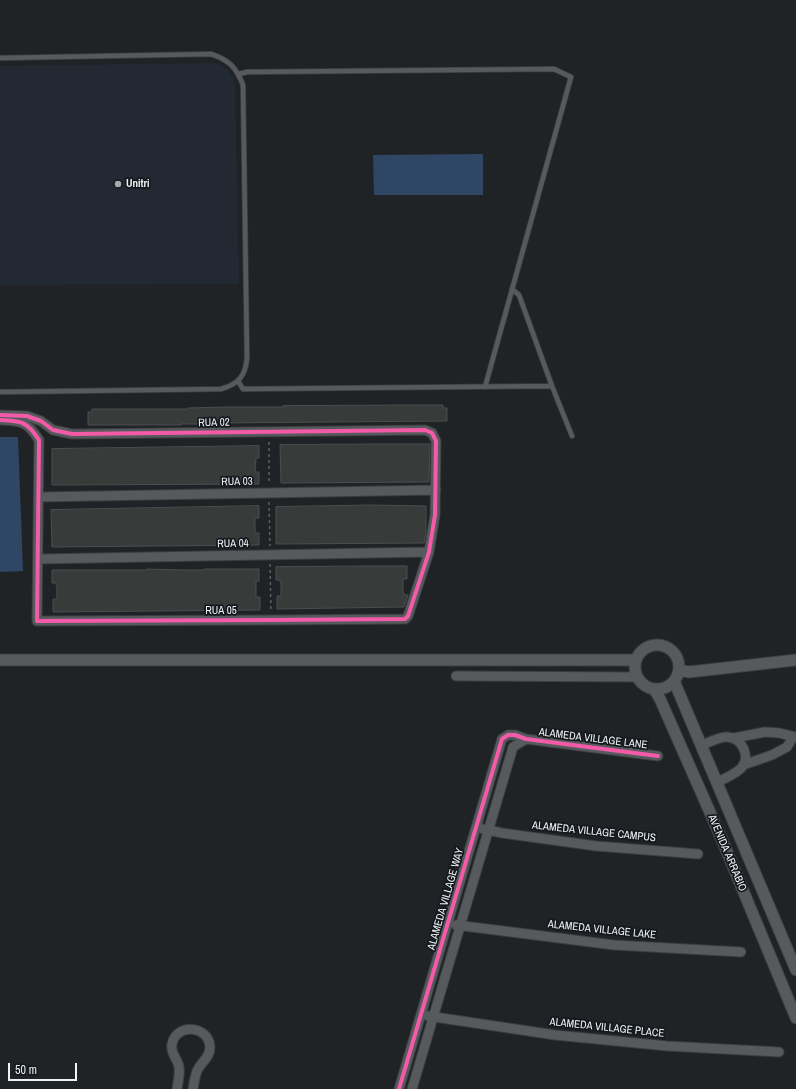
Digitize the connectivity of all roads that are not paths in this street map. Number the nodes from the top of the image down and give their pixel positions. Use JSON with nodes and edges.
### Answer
{"nodes":[{"id":1,"x":0,"y":58,"type":"edge"},
{"id":2,"x":239,"y":74,"type":"junction"},
{"id":3,"x":512,"y":289,"type":"junction"},
{"id":4,"x":238,"y":381,"type":"junction"},
{"id":5,"x":552,"y":386,"type":"junction"},
{"id":6,"x":485,"y":387,"type":"junction"},
{"id":7,"x":0,"y":392,"type":"edge"},
{"id":8,"x":0,"y":415,"type":"edge"},
{"id":9,"x":0,"y":420,"type":"edge"},
{"id":10,"x":40,"y":421,"type":"junction"},
{"id":11,"x":33,"y":430,"type":"junction"},
{"id":12,"x":53,"y":430,"type":"junction"},
{"id":13,"x":572,"y":436,"type":"dead end"},
{"id":14,"x":39,"y":440,"type":"junction"},
{"id":15,"x":436,"y":490,"type":"junction"},
{"id":16,"x":39,"y":497,"type":"junction"},
{"id":17,"x":429,"y":552,"type":"junction"},
{"id":18,"x":38,"y":559,"type":"junction"},
{"id":19,"x":0,"y":660,"type":"edge"},
{"id":20,"x":636,"y":660,"type":"junction"},
{"id":21,"x":796,"y":660,"type":"edge"},
{"id":22,"x":679,"y":670,"type":"junction"},
{"id":23,"x":456,"y":676,"type":"dead end"},
{"id":24,"x":637,"y":677,"type":"junction"},
{"id":25,"x":674,"y":681,"type":"junction"},
{"id":26,"x":654,"y":689,"type":"junction"},
{"id":27,"x":795,"y":737,"type":"edge"},
{"id":28,"x":734,"y":738,"type":"junction"},
{"id":29,"x":526,"y":740,"type":"junction"},
{"id":30,"x":702,"y":745,"type":"junction"},
{"id":31,"x":658,"y":756,"type":"dead end"},
{"id":32,"x":743,"y":765,"type":"junction"},
{"id":33,"x":717,"y":782,"type":"junction"},
{"id":34,"x":476,"y":828,"type":"junction"},
{"id":35,"x":737,"y":829,"type":"junction"},
{"id":36,"x":488,"y":830,"type":"junction"},
{"id":37,"x":720,"y":835,"type":"junction"},
{"id":38,"x":698,"y":854,"type":"dead end"},
{"id":39,"x":448,"y":923,"type":"junction"},
{"id":40,"x":460,"y":925,"type":"junction"},
{"id":41,"x":741,"y":952,"type":"dead end"},
{"id":42,"x":796,"y":970,"type":"edge"},
{"id":43,"x":421,"y":1015,"type":"junction"},
{"id":44,"x":433,"y":1017,"type":"junction"},
{"id":45,"x":796,"y":1018,"type":"edge"},
{"id":46,"x":779,"y":1052,"type":"dead end"},
{"id":47,"x":177,"y":1089,"type":"edge"},
{"id":48,"x":193,"y":1089,"type":"edge"},
{"id":49,"x":399,"y":1089,"type":"edge"},
{"id":50,"x":412,"y":1089,"type":"edge"}],
"edges":[{"from":1,"to":2,"type":"lane"},
{"from":2,"to":3,"type":"lane"},
{"from":2,"to":4,"type":"lane"},
{"from":3,"to":5,"type":"lane"},
{"from":3,"to":6,"type":"lane"},
{"from":4,"to":6,"type":"lane"},
{"from":4,"to":7,"type":"lane"},
{"from":5,"to":6,"type":"lane"},
{"from":5,"to":13,"type":"lane"},
{"from":8,"to":10,"type":"street","name":"RUA 02"},
{"from":9,"to":11,"type":"street"},
{"from":10,"to":11,"type":"street"},
{"from":10,"to":12,"type":"street","name":"RUA 02"},
{"from":11,"to":14,"type":"street"},
{"from":12,"to":14,"type":"street"},
{"from":12,"to":15,"type":"street","name":"RUA 02"},
{"from":14,"to":16,"type":"street"},
{"from":15,"to":16,"type":"street","name":"RUA 03"},
{"from":15,"to":17,"type":"street"},
{"from":16,"to":18,"type":"street"},
{"from":17,"to":18,"type":"street","name":"RUA 04"},
{"from":17,"to":18,"type":"street","name":"RUA 05"},
{"from":19,"to":20,"type":"street"},
{"from":20,"to":22,"type":"street"},
{"from":20,"to":24,"type":"street"},
{"from":21,"to":22,"type":"street"},
{"from":22,"to":25,"type":"street"},
{"from":23,"to":24,"type":"street"},
{"from":24,"to":26,"type":"street"},
{"from":25,"to":26,"type":"street"},
{"from":25,"to":30,"type":"street","name":"AVENIDA ARRABIO"},
{"from":26,"to":37,"type":"street","name":"AVENIDA ARRABIO"},
{"from":27,"to":28,"type":"street"},
{"from":27,"to":32,"type":"street"},
{"from":28,"to":30,"type":"street"},
{"from":28,"to":32,"type":"street"},
{"from":29,"to":31,"type":"street","name":"ALAMEDA VILLAGE LANE"},
{"from":29,"to":34,"type":"street","name":"ALAMEDA VILLAGE WAY"},
{"from":29,"to":36,"type":"street","name":"ALAMEDA VILLAGE WAY"},
{"from":30,"to":33,"type":"street","name":"AVENIDA ARRABIO"},
{"from":32,"to":33,"type":"street"},
{"from":33,"to":35,"type":"street","name":"AVENIDA ARRABIO"},
{"from":34,"to":36,"type":"street","name":"ALAMEDA VILLAGE CAMPUS"},
{"from":34,"to":39,"type":"street","name":"ALAMEDA VILLAGE WAY"},
{"from":35,"to":37,"type":"street"},
{"from":35,"to":42,"type":"street","name":"AVENIDA ARRABIO"},
{"from":36,"to":38,"type":"street","name":"ALAMEDA VILLAGE CAMPUS"},
{"from":36,"to":40,"type":"street","name":"ALAMEDA VILLAGE WAY"},
{"from":37,"to":45,"type":"street","name":"AVENIDA ARRABIO"},
{"from":39,"to":40,"type":"street","name":"ALAMEDA VILLAGE LAKE"},
{"from":39,"to":43,"type":"street","name":"ALAMEDA VILLAGE WAY"},
{"from":40,"to":41,"type":"street","name":"ALAMEDA VILLAGE LAKE"},
{"from":40,"to":44,"type":"street","name":"ALAMEDA VILLAGE WAY"},
{"from":43,"to":44,"type":"street","name":"ALAMEDA VILLAGE PLACE"},
{"from":43,"to":49,"type":"street","name":"ALAMEDA VILLAGE WAY"},
{"from":44,"to":46,"type":"street","name":"ALAMEDA VILLAGE PLACE"},
{"from":44,"to":50,"type":"street","name":"ALAMEDA VILLAGE WAY"},
{"from":47,"to":48,"type":"street"}]}
